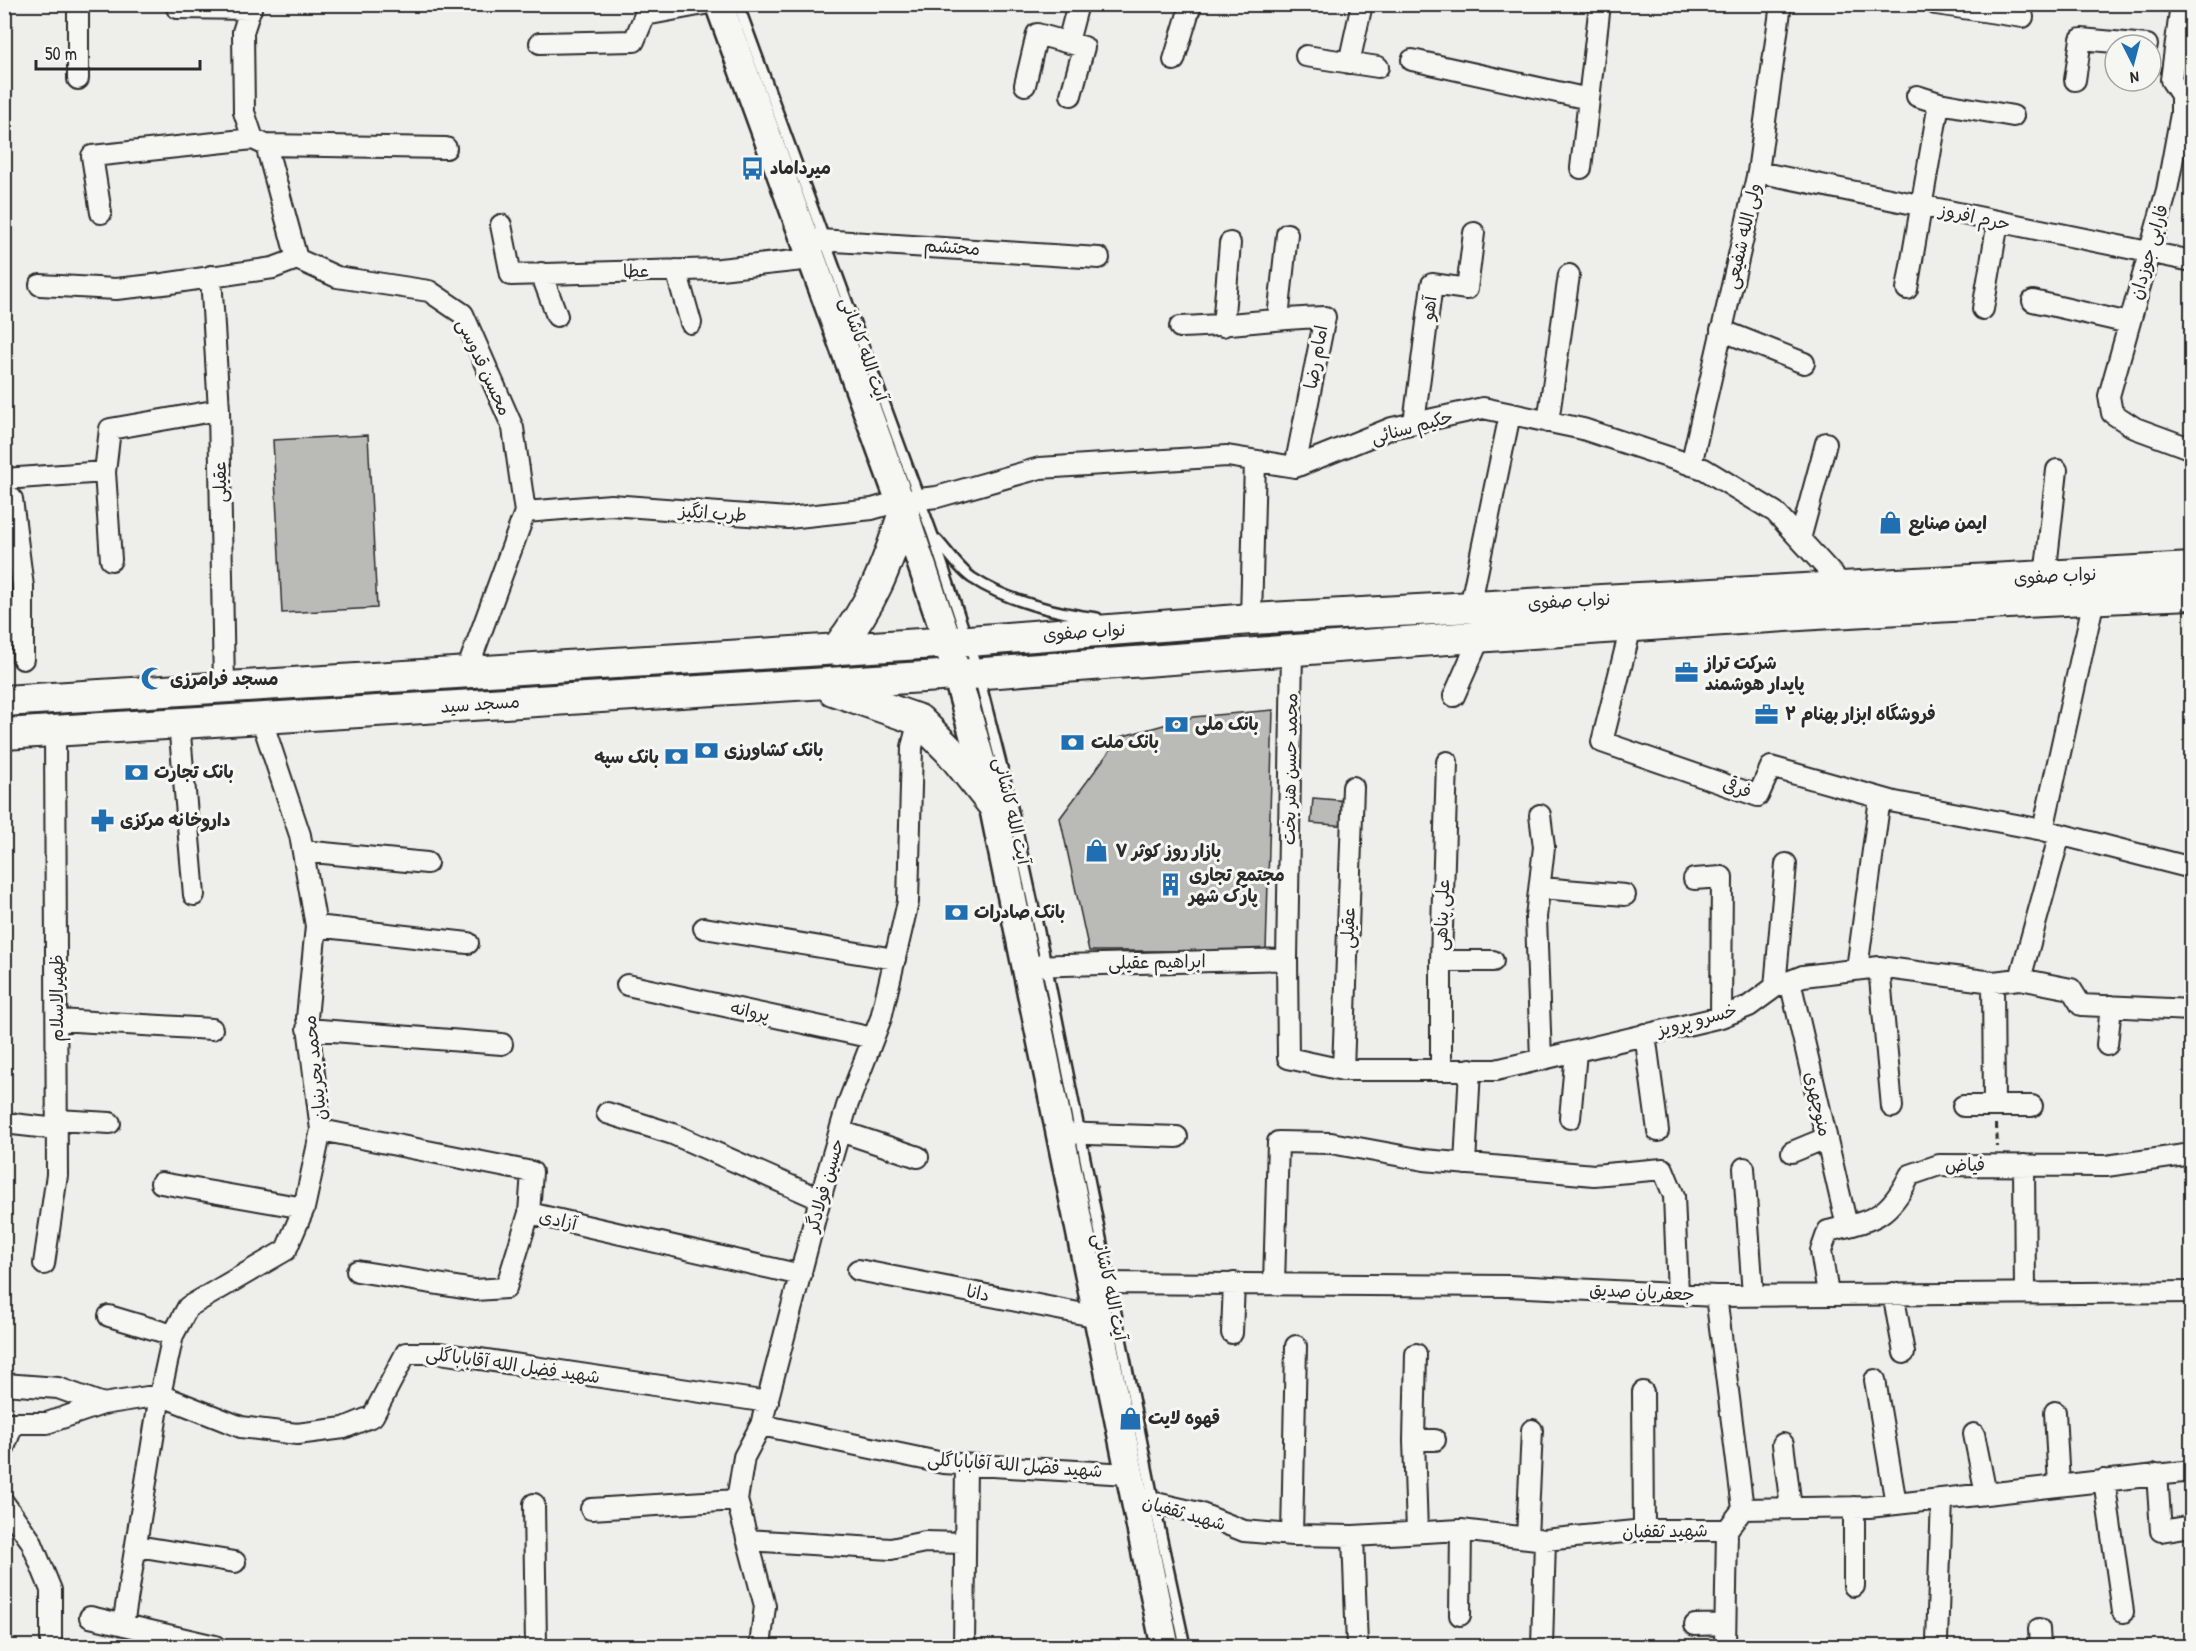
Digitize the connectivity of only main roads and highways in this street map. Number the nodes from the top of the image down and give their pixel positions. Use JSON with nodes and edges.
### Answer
{"nodes":[{"id":1,"x":719,"y":4,"type":"edge"},
{"id":2,"x":908,"y":504,"type":"junction"},
{"id":3,"x":2192,"y":568,"type":"edge"},
{"id":4,"x":2192,"y":594,"type":"edge"},
{"id":5,"x":959,"y":642,"type":"junction"},
{"id":6,"x":836,"y":650,"type":"junction"},
{"id":7,"x":967,"y":674,"type":"junction"},
{"id":8,"x":813,"y":683,"type":"junction"},
{"id":9,"x":6,"y":700,"type":"edge"},
{"id":10,"x":22,"y":736,"type":"edge"},
{"id":11,"x":993,"y":805,"type":"junction"},
{"id":12,"x":1165,"y":1647,"type":"edge"}],
"edges":[{"from":1,"to":2,"type":"main road","name":"آیت الله کاشانی"},
{"from":2,"to":5,"type":"main road","name":"آیت الله کاشانی"},
{"from":2,"to":6,"type":"main road"},
{"from":3,"to":5,"type":"main road","name":"نواب صفوی"},
{"from":4,"to":7,"type":"main road","name":"نواب صفوی"},
{"from":5,"to":6,"type":"main road","name":"مسجد سید"},
{"from":5,"to":7,"type":"main road","name":"آیت الله کاشانی"},
{"from":6,"to":9,"type":"main road","name":"مسجد سید"},
{"from":7,"to":8,"type":"main road","name":"مسجد سید"},
{"from":7,"to":11,"type":"main road","name":"آیت الله کاشانی"},
{"from":8,"to":10,"type":"main road","name":"مسجد سید"},
{"from":8,"to":11,"type":"main road"},
{"from":11,"to":12,"type":"main road","name":"آیت الله کاشانی"}]}
